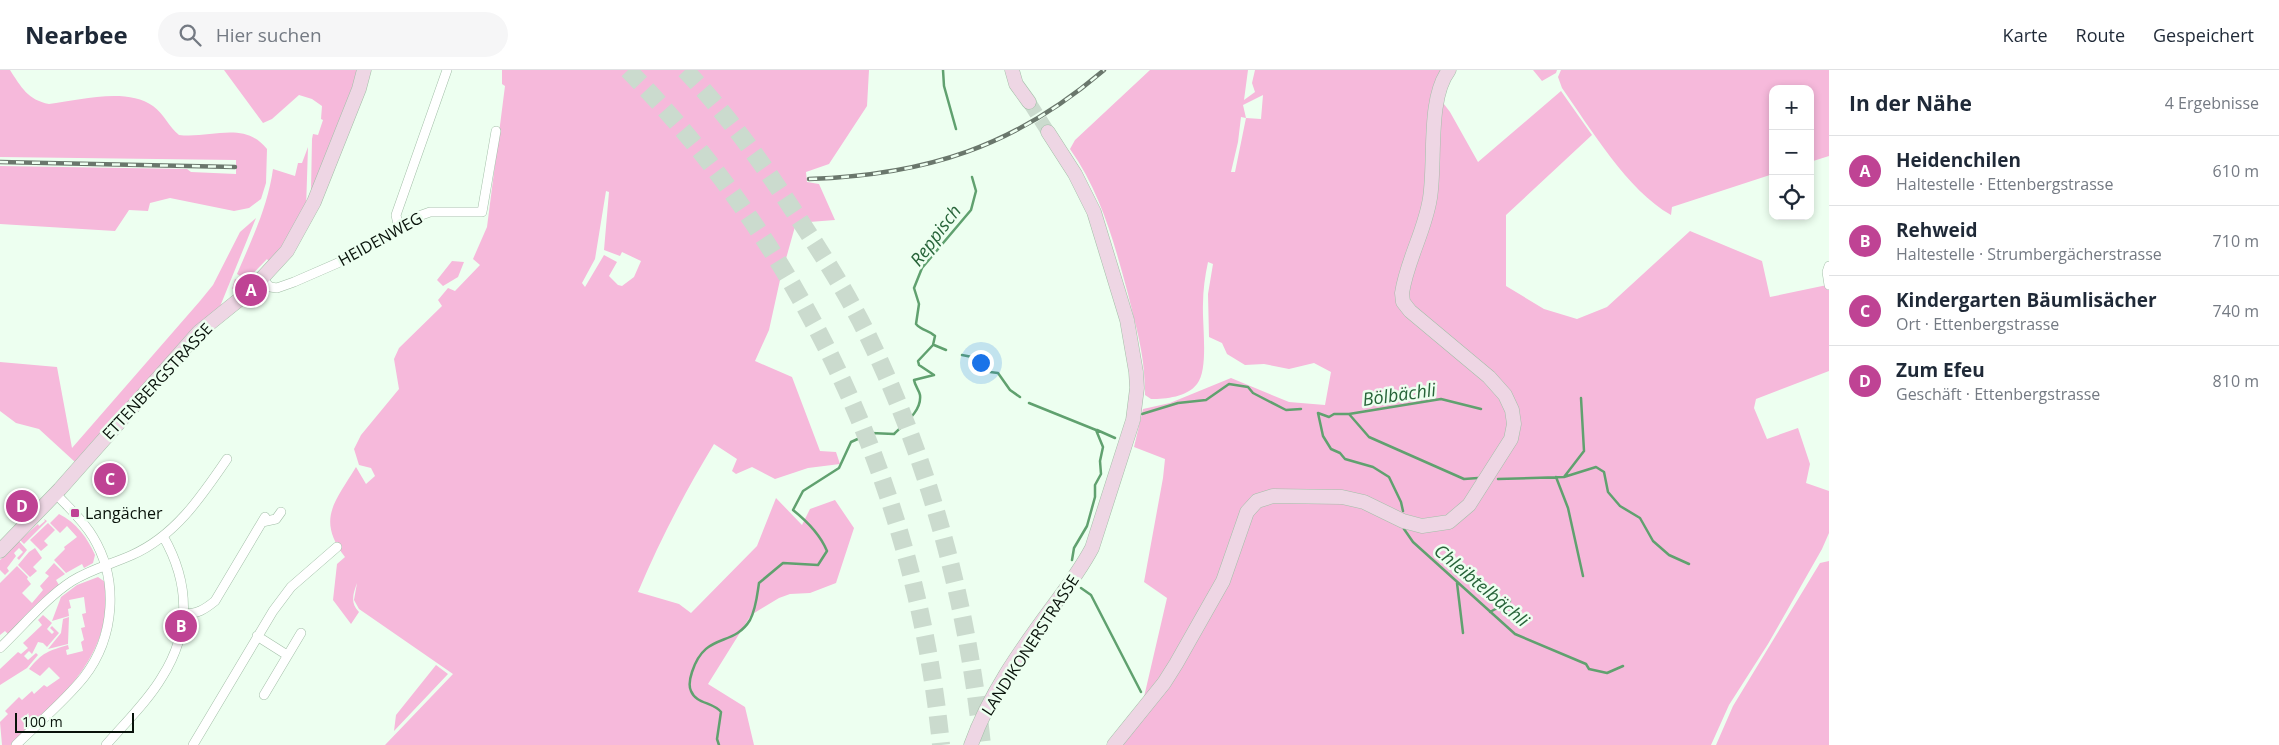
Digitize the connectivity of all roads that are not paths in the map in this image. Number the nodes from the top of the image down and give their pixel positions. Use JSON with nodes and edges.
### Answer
{"nodes":[{"id":1,"x":364,"y":70,"type":"edge"},
{"id":2,"x":447,"y":70,"type":"edge"},
{"id":3,"x":1012,"y":70,"type":"edge"},
{"id":4,"x":1448,"y":70,"type":"edge"},
{"id":5,"x":1029,"y":102,"type":"tunnel mouth"},
{"id":6,"x":496,"y":130,"type":"dead end"},
{"id":7,"x":1048,"y":132,"type":"tunnel mouth"},
{"id":8,"x":398,"y":229,"type":"junction"},
{"id":9,"x":1829,"y":266,"type":"edge"},
{"id":10,"x":262,"y":279,"type":"junction"},
{"id":11,"x":1829,"y":285,"type":"edge"},
{"id":12,"x":227,"y":459,"type":"dead end"},
{"id":13,"x":56,"y":494,"type":"junction"},
{"id":14,"x":281,"y":512,"type":"dead end"},
{"id":15,"x":163,"y":536,"type":"junction"},
{"id":16,"x":337,"y":547,"type":"dead end"},
{"id":17,"x":0,"y":551,"type":"edge"},
{"id":18,"x":107,"y":564,"type":"junction"},
{"id":19,"x":183,"y":614,"type":"junction"},
{"id":20,"x":301,"y":633,"type":"dead end"},
{"id":21,"x":257,"y":636,"type":"junction"},
{"id":22,"x":0,"y":648,"type":"edge"},
{"id":23,"x":287,"y":655,"type":"junction"},
{"id":24,"x":264,"y":695,"type":"dead end"},
{"id":25,"x":16,"y":745,"type":"edge"},
{"id":26,"x":106,"y":745,"type":"edge"},
{"id":27,"x":193,"y":745,"type":"edge"},
{"id":28,"x":972,"y":745,"type":"edge"},
{"id":29,"x":1114,"y":745,"type":"edge"}],
"edges":[{"from":1,"to":10,"type":"street","name":"ETTENBERGSTRASSE"},
{"from":2,"to":8,"type":"street"},
{"from":3,"to":5,"type":"street"},
{"from":4,"to":29,"type":"street"},
{"from":6,"to":8,"type":"street","name":"HEIDENWEG"},
{"from":7,"to":28,"type":"street","name":"LANDIKONERSTRASSE"},
{"from":8,"to":10,"type":"street","name":"HEIDENWEG"},
{"from":9,"to":11,"type":"street"},
{"from":10,"to":13,"type":"street","name":"ETTENBERGSTRASSE"},
{"from":12,"to":15,"type":"street"},
{"from":13,"to":17,"type":"street","name":"ETTENBERGSTRASSE"},
{"from":13,"to":18,"type":"street"},
{"from":14,"to":19,"type":"street"},
{"from":15,"to":18,"type":"street"},
{"from":15,"to":19,"type":"street"},
{"from":16,"to":21,"type":"street"},
{"from":18,"to":22,"type":"street"},
{"from":18,"to":25,"type":"street"},
{"from":19,"to":26,"type":"street"},
{"from":20,"to":23,"type":"street"},
{"from":21,"to":23,"type":"street"},
{"from":21,"to":27,"type":"street"},
{"from":23,"to":24,"type":"street"}]}
